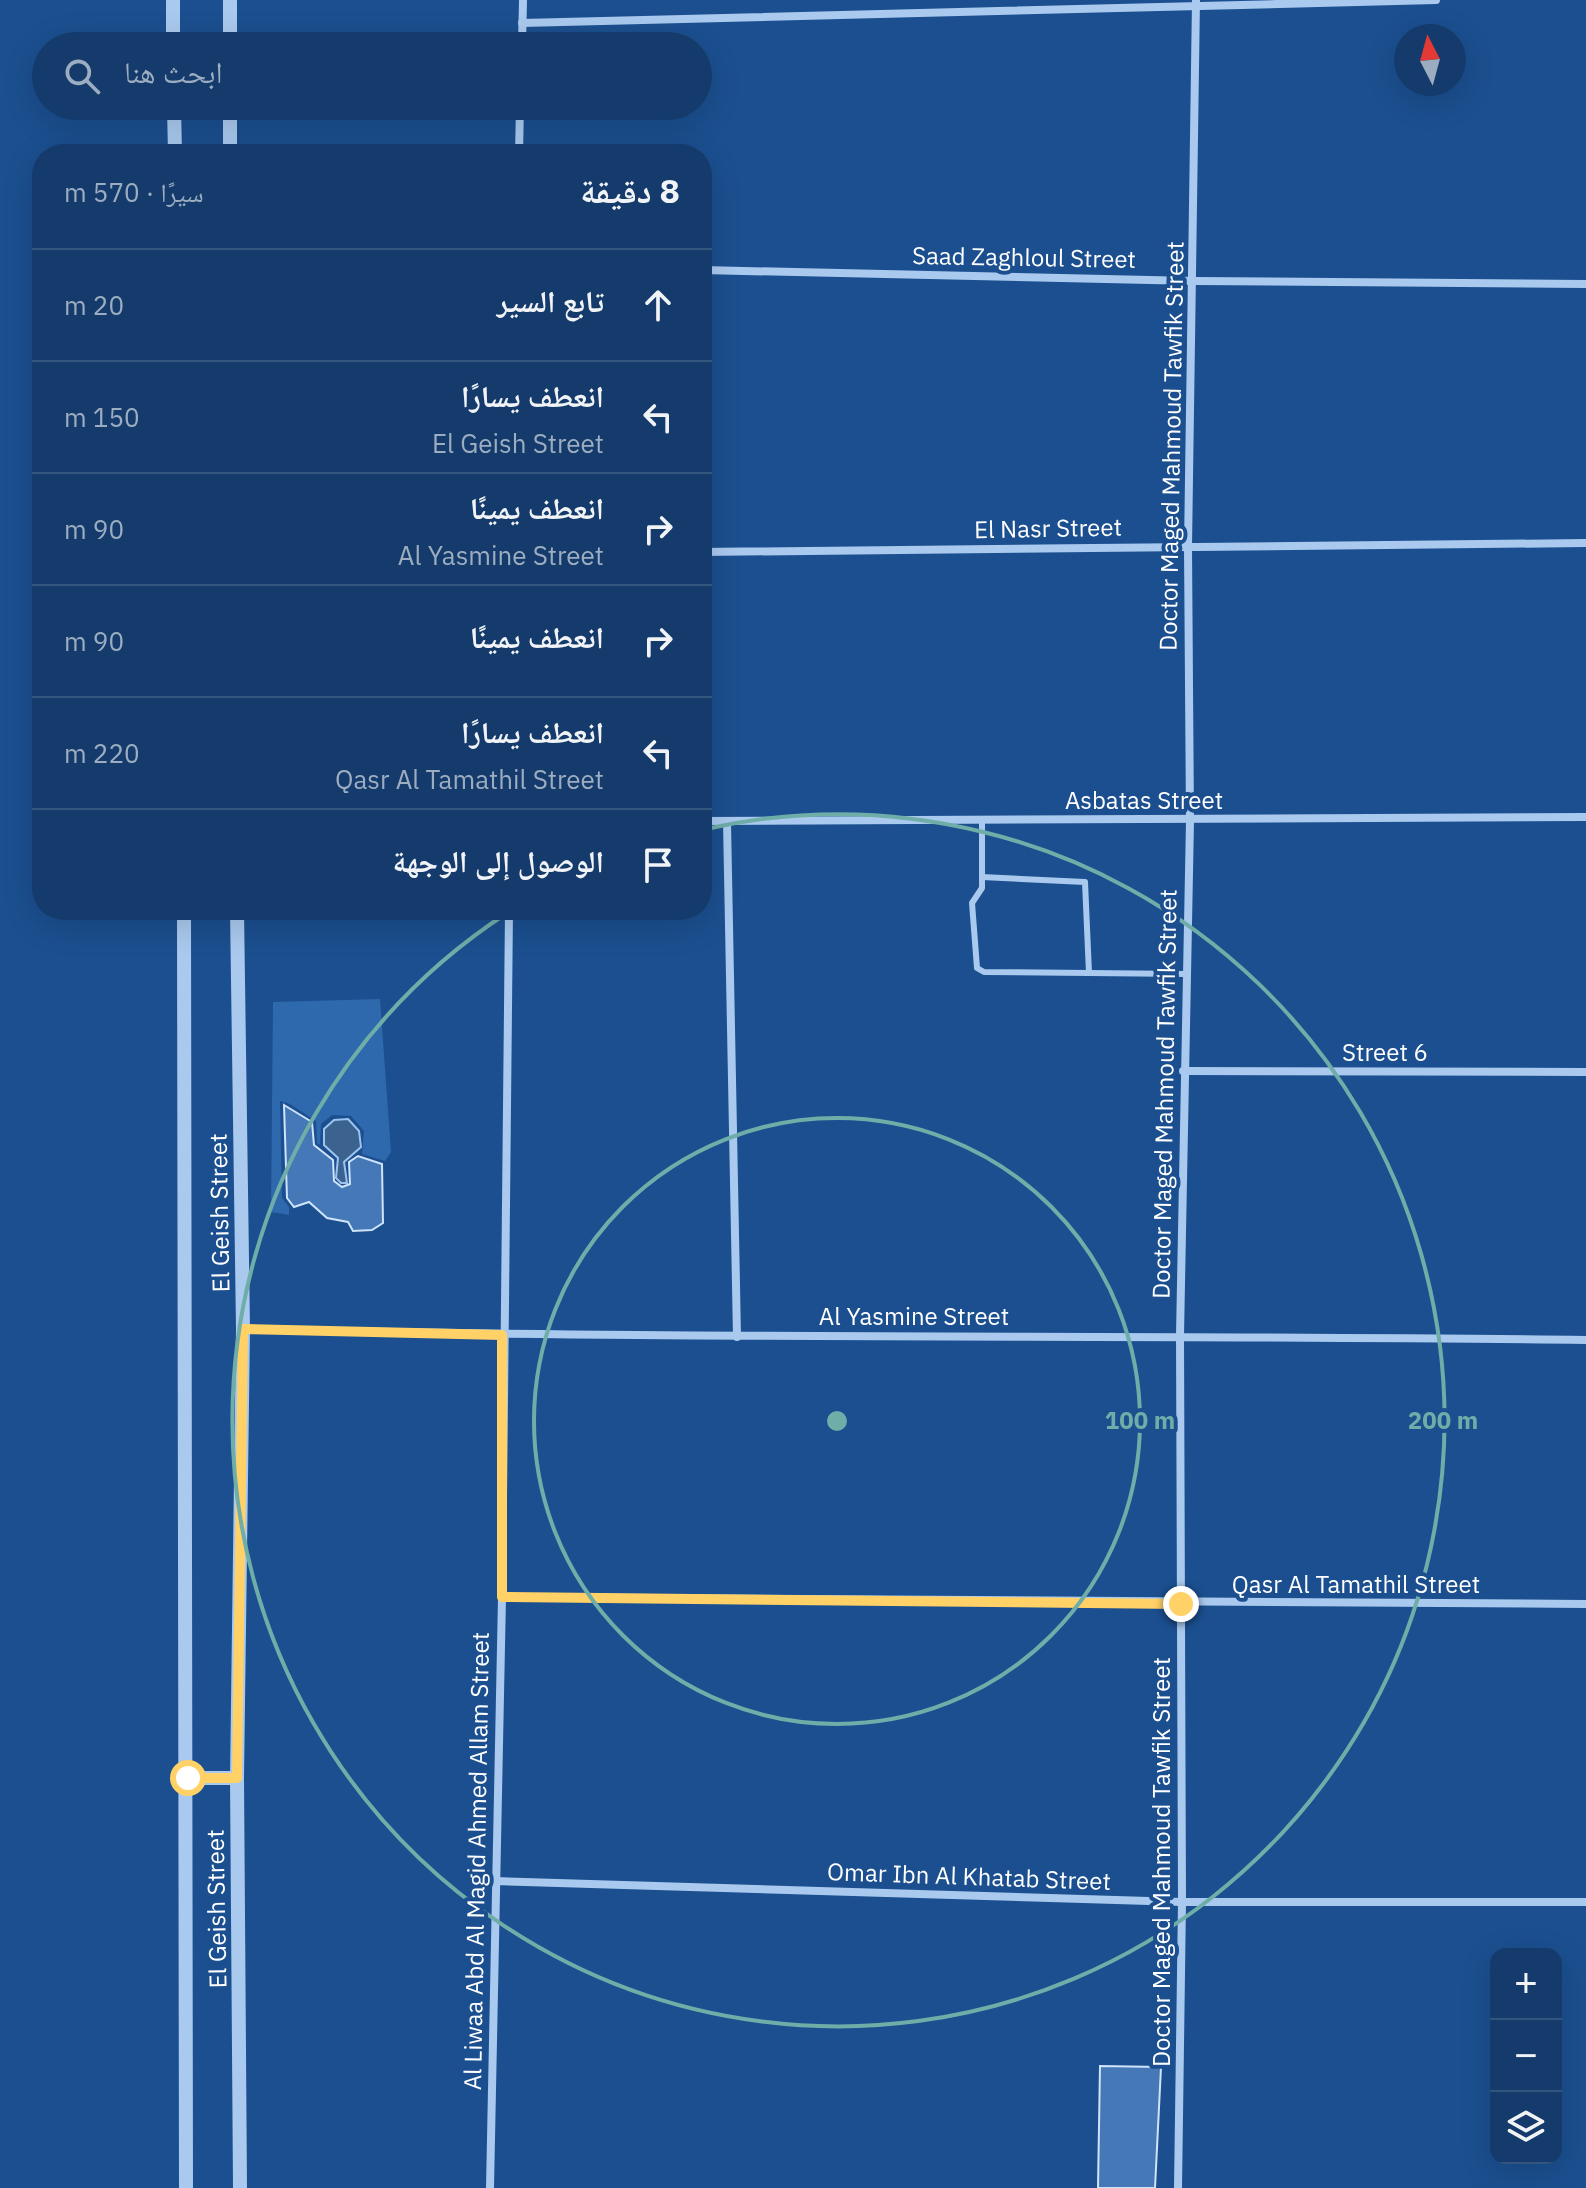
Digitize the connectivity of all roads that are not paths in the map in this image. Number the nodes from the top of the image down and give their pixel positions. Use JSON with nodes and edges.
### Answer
{"nodes":[{"id":1,"x":173,"y":0,"type":"edge"},
{"id":2,"x":230,"y":0,"type":"edge"},
{"id":3,"x":523,"y":0,"type":"edge"},
{"id":4,"x":1436,"y":0,"type":"edge"},
{"id":5,"x":1196,"y":3,"type":"edge"},
{"id":6,"x":522,"y":23,"type":"junction"},
{"id":7,"x":173,"y":32,"type":"edge"},
{"id":8,"x":230,"y":32,"type":"edge"},
{"id":9,"x":522,"y":32,"type":"edge"},
{"id":10,"x":174,"y":120,"type":"edge"},
{"id":11,"x":230,"y":120,"type":"edge"},
{"id":12,"x":520,"y":120,"type":"edge"},
{"id":13,"x":175,"y":144,"type":"edge"},
{"id":14,"x":230,"y":144,"type":"edge"},
{"id":15,"x":519,"y":144,"type":"edge"},
{"id":16,"x":712,"y":270,"type":"edge"},
{"id":17,"x":1194,"y":281,"type":"junction"},
{"id":18,"x":1586,"y":284,"type":"edge"},
{"id":19,"x":1586,"y":543,"type":"edge"},
{"id":20,"x":1188,"y":547,"type":"junction"},
{"id":21,"x":712,"y":552,"type":"edge"},
{"id":22,"x":1586,"y":817,"type":"edge"},
{"id":23,"x":982,"y":820,"type":"junction"},
{"id":24,"x":712,"y":821,"type":"edge"},
{"id":25,"x":1190,"y":821,"type":"junction"},
{"id":26,"x":727,"y":822,"type":"junction"},
{"id":27,"x":982,"y":877,"type":"junction"},
{"id":28,"x":184,"y":920,"type":"edge"},
{"id":29,"x":237,"y":920,"type":"edge"},
{"id":30,"x":509,"y":920,"type":"edge"},
{"id":31,"x":1089,"y":973,"type":"junction"},
{"id":32,"x":1186,"y":974,"type":"junction"},
{"id":33,"x":1183,"y":1071,"type":"junction"},
{"id":34,"x":1586,"y":1072,"type":"edge"},
{"id":35,"x":243,"y":1329,"type":"junction"},
{"id":36,"x":502,"y":1335,"type":"junction"},
{"id":37,"x":1180,"y":1335,"type":"junction"},
{"id":38,"x":737,"y":1337,"type":"junction"},
{"id":39,"x":1586,"y":1340,"type":"edge"},
{"id":40,"x":502,"y":1597,"type":"junction"},
{"id":41,"x":1181,"y":1604,"type":"junction"},
{"id":42,"x":1586,"y":1604,"type":"edge"},
{"id":43,"x":188,"y":1778,"type":"junction"},
{"id":44,"x":237,"y":1778,"type":"junction"},
{"id":45,"x":494,"y":1881,"type":"junction"},
{"id":46,"x":1182,"y":1902,"type":"junction"},
{"id":47,"x":1586,"y":1902,"type":"edge"},
{"id":48,"x":186,"y":2188,"type":"edge"},
{"id":49,"x":240,"y":2188,"type":"edge"},
{"id":50,"x":490,"y":2188,"type":"edge"},
{"id":51,"x":1178,"y":2188,"type":"edge"}],
"edges":[{"from":1,"to":7,"type":"street"},
{"from":2,"to":8,"type":"street"},
{"from":3,"to":6,"type":"street"},
{"from":4,"to":5,"type":"street"},
{"from":5,"to":6,"type":"street"},
{"from":5,"to":17,"type":"street","name":"Doctor Maged Mahmoud Tawfik Street"},
{"from":6,"to":9,"type":"street"},
{"from":10,"to":13,"type":"street"},
{"from":11,"to":14,"type":"street"},
{"from":12,"to":15,"type":"street"},
{"from":16,"to":17,"type":"street","name":"Saad Zaghloul Street"},
{"from":17,"to":18,"type":"street","name":"Saad Zaghloul Street"},
{"from":17,"to":20,"type":"street","name":"Doctor Maged Mahmoud Tawfik Street"},
{"from":19,"to":20,"type":"street","name":"El Nasr Street"},
{"from":20,"to":21,"type":"street","name":"El Nasr Street"},
{"from":20,"to":25,"type":"street","name":"Doctor Maged Mahmoud Tawfik Street"},
{"from":22,"to":25,"type":"street","name":"Asbatas Street"},
{"from":23,"to":25,"type":"street","name":"Asbatas Street"},
{"from":23,"to":26,"type":"street","name":"Asbatas Street"},
{"from":23,"to":27,"type":"lane"},
{"from":24,"to":26,"type":"street","name":"Asbatas Street"},
{"from":25,"to":32,"type":"street","name":"Doctor Maged Mahmoud Tawfik Street"},
{"from":26,"to":38,"type":"street"},
{"from":27,"to":31,"type":"lane"},
{"from":27,"to":31,"type":"lane"},
{"from":28,"to":43,"type":"street","name":"El Geish Street"},
{"from":29,"to":35,"type":"street","name":"El Geish Street"},
{"from":30,"to":36,"type":"street","name":"Al Liwaa Abd Al Magid Ahmed Allam Street"},
{"from":31,"to":32,"type":"lane"},
{"from":32,"to":33,"type":"street","name":"Doctor Maged Mahmoud Tawfik Street"},
{"from":33,"to":34,"type":"street","name":"Street 6"},
{"from":33,"to":37,"type":"street","name":"Doctor Maged Mahmoud Tawfik Street"},
{"from":35,"to":36,"type":"street","name":"Al Yasmine Street"},
{"from":35,"to":44,"type":"street","name":"El Geish Street"},
{"from":36,"to":38,"type":"street","name":"Al Yasmine Street"},
{"from":36,"to":40,"type":"street","name":"Al Liwaa Abd Al Magid Ahmed Allam Street"},
{"from":37,"to":38,"type":"street","name":"Al Yasmine Street"},
{"from":37,"to":39,"type":"street","name":"Al Yasmine Street"},
{"from":37,"to":41,"type":"street","name":"Doctor Maged Mahmoud Tawfik Street"},
{"from":40,"to":41,"type":"street","name":"Qasr Al Tamathil Street"},
{"from":40,"to":45,"type":"street","name":"Al Liwaa Abd Al Magid Ahmed Allam Street"},
{"from":41,"to":42,"type":"street","name":"Qasr Al Tamathil Street"},
{"from":41,"to":46,"type":"street","name":"Doctor Maged Mahmoud Tawfik Street"},
{"from":43,"to":44,"type":"street"},
{"from":43,"to":48,"type":"street","name":"El Geish Street"},
{"from":44,"to":49,"type":"street","name":"El Geish Street"},
{"from":45,"to":46,"type":"street","name":"Omar Ibn Al Khatab Street"},
{"from":45,"to":50,"type":"street","name":"Al Liwaa Abd Al Magid Ahmed Allam Street"},
{"from":46,"to":47,"type":"street","name":"Omar Ibn Al Khatab Street"},
{"from":46,"to":51,"type":"street","name":"Doctor Maged Mahmoud Tawfik Street"}]}
